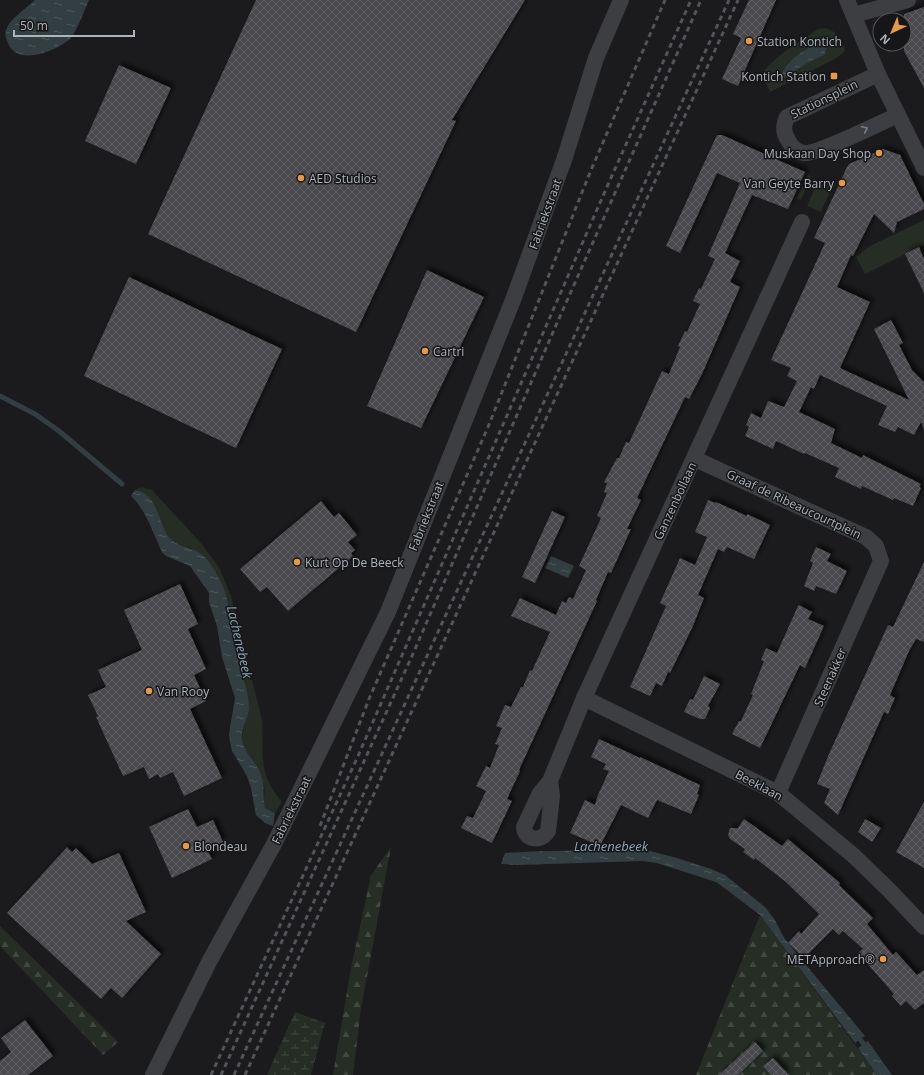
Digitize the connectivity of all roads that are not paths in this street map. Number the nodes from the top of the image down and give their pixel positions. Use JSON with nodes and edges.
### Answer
{"nodes":[{"id":1,"x":621,"y":0,"type":"edge"},
{"id":2,"x":847,"y":0,"type":"edge"},
{"id":3,"x":908,"y":0,"type":"edge"},
{"id":4,"x":861,"y":13,"type":"dead end"},
{"id":5,"x":878,"y":74,"type":"junction"},
{"id":6,"x":898,"y":115,"type":"junction"},
{"id":7,"x":924,"y":168,"type":"edge"},
{"id":8,"x":802,"y":222,"type":"dead end"},
{"id":9,"x":695,"y":459,"type":"junction"},
{"id":10,"x":881,"y":561,"type":"joint"},
{"id":11,"x":584,"y":698,"type":"junction"},
{"id":12,"x":550,"y":781,"type":"dead end"},
{"id":13,"x":778,"y":793,"type":"junction"},
{"id":14,"x":923,"y":924,"type":"edge"},
{"id":15,"x":153,"y":1075,"type":"edge"}],
"edges":[{"from":1,"to":15,"type":"street","name":"Fabriekstraat"},
{"from":2,"to":5,"type":"street"},
{"from":3,"to":4,"type":"street"},
{"from":5,"to":6,"type":"street"},
{"from":5,"to":6,"type":"street","name":"Stationsplein","one_way":true},
{"from":6,"to":7,"type":"street"},
{"from":8,"to":9,"type":"street","name":"Ganzenbollaan"},
{"from":9,"to":10,"type":"street","name":"Graaf de Ribeaucourtplein"},
{"from":9,"to":11,"type":"street","name":"Ganzenbollaan"},
{"from":10,"to":13,"type":"street","name":"Steenakker"},
{"from":11,"to":12,"type":"street","name":"Ganzenbollaan"},
{"from":11,"to":13,"type":"street","name":"Beeklaan"},
{"from":13,"to":14,"type":"street","name":"Beeklaan"}]}
